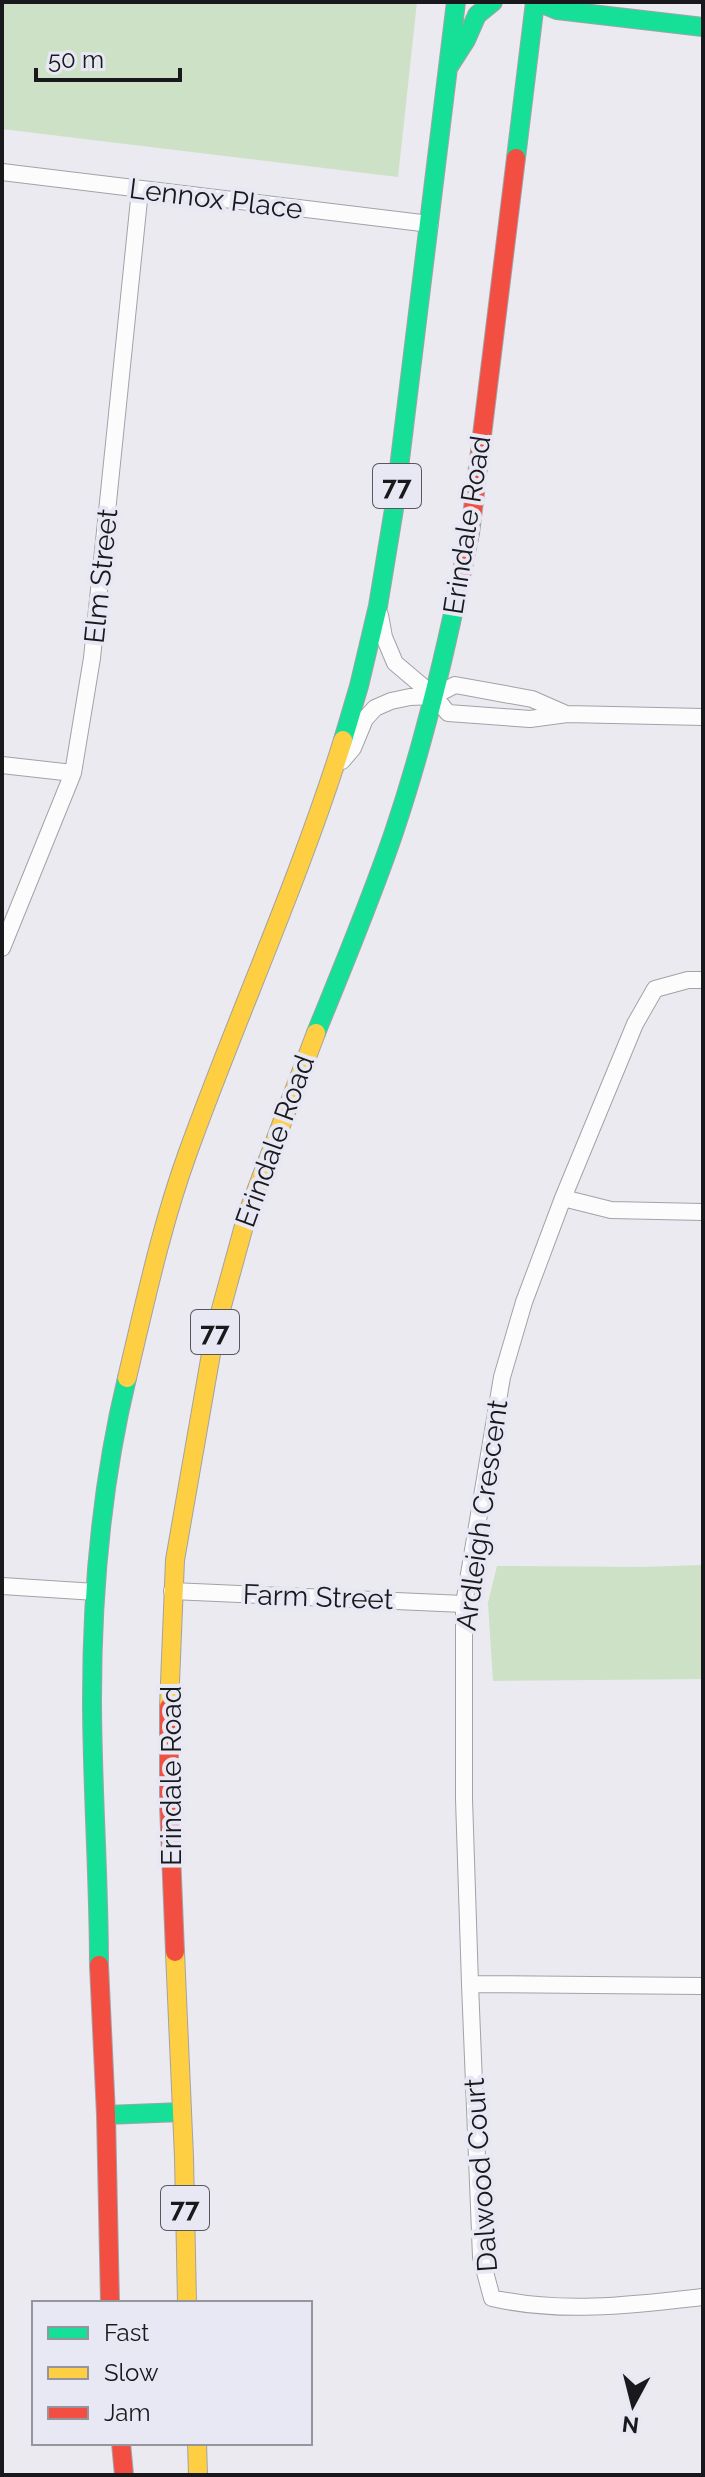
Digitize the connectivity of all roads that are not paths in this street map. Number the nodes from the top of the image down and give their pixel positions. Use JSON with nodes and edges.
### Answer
{"nodes":[{"id":1,"x":456,"y":2,"type":"edge"},
{"id":2,"x":493,"y":2,"type":"edge"},
{"id":3,"x":537,"y":2,"type":"edge"},
{"id":4,"x":627,"y":2,"type":"edge"},
{"id":5,"x":703,"y":11,"type":"edge"},
{"id":6,"x":703,"y":27,"type":"edge"},
{"id":7,"x":448,"y":68,"type":"junction"},
{"id":8,"x":2,"y":172,"type":"edge"},
{"id":9,"x":140,"y":190,"type":"junction"},
{"id":10,"x":430,"y":224,"type":"junction"},
{"id":11,"x":378,"y":606,"type":"junction"},
{"id":12,"x":434,"y":696,"type":"junction"},
{"id":13,"x":567,"y":714,"type":"junction"},
{"id":14,"x":703,"y":717,"type":"edge"},
{"id":15,"x":2,"y":765,"type":"edge"},
{"id":16,"x":333,"y":771,"type":"junction"},
{"id":17,"x":73,"y":773,"type":"junction"},
{"id":18,"x":2,"y":948,"type":"edge"},
{"id":19,"x":703,"y":980,"type":"edge"},
{"id":20,"x":563,"y":1198,"type":"junction"},
{"id":21,"x":703,"y":1212,"type":"edge"},
{"id":22,"x":2,"y":1586,"type":"edge"},
{"id":23,"x":172,"y":1591,"type":"junction"},
{"id":24,"x":96,"y":1592,"type":"junction"},
{"id":25,"x":464,"y":1604,"type":"junction"},
{"id":26,"x":470,"y":1984,"type":"junction"},
{"id":27,"x":703,"y":1986,"type":"edge"},
{"id":28,"x":182,"y":2112,"type":"junction"},
{"id":29,"x":106,"y":2115,"type":"junction"},
{"id":30,"x":703,"y":2297,"type":"edge"},
{"id":31,"x":110,"y":2301,"type":"edge"},
{"id":32,"x":187,"y":2301,"type":"edge"},
{"id":33,"x":121,"y":2445,"type":"edge"},
{"id":34,"x":186,"y":2445,"type":"edge"},
{"id":35,"x":197,"y":2445,"type":"edge"},
{"id":36,"x":124,"y":2475,"type":"edge"},
{"id":37,"x":186,"y":2475,"type":"edge"},
{"id":38,"x":198,"y":2475,"type":"edge"}],
"edges":[{"from":1,"to":7,"type":"main road","number":"77"},
{"from":2,"to":7,"type":"main road"},
{"from":3,"to":6,"type":"main road"},
{"from":3,"to":12,"type":"main road","name":"Erindale Road","number":"77"},
{"from":4,"to":5,"type":"main road"},
{"from":7,"to":10,"type":"main road","number":"77"},
{"from":8,"to":9,"type":"street","name":"Lennox Place"},
{"from":9,"to":10,"type":"street","name":"Lennox Place"},
{"from":9,"to":17,"type":"street","name":"Elm Street"},
{"from":10,"to":11,"type":"main road","number":"77"},
{"from":11,"to":12,"type":"street"},
{"from":11,"to":16,"type":"main road","number":"77"},
{"from":12,"to":13,"type":"street"},
{"from":12,"to":13,"type":"street"},
{"from":12,"to":16,"type":"street"},
{"from":12,"to":23,"type":"main road","name":"Erindale Road","number":"77"},
{"from":13,"to":14,"type":"street"},
{"from":15,"to":17,"type":"street"},
{"from":16,"to":24,"type":"main road","number":"77"},
{"from":17,"to":18,"type":"street","name":"Elm Street"},
{"from":19,"to":20,"type":"street","name":"Ardleigh Crescent"},
{"from":20,"to":21,"type":"street"},
{"from":20,"to":25,"type":"street","name":"Ardleigh Crescent"},
{"from":22,"to":24,"type":"street"},
{"from":23,"to":25,"type":"street","name":"Farm Street"},
{"from":23,"to":28,"type":"main road","name":"Erindale Road","number":"77"},
{"from":24,"to":29,"type":"main road","number":"77"},
{"from":25,"to":26,"type":"street","name":"Ardleigh Crescent"},
{"from":26,"to":27,"type":"street"},
{"from":26,"to":30,"type":"street","name":"Dalwood Court"},
{"from":28,"to":29,"type":"main road"},
{"from":28,"to":32,"type":"main road","name":"Erindale Road","number":"77"},
{"from":29,"to":31,"type":"main road","number":"77"},
{"from":33,"to":36,"type":"main road"},
{"from":34,"to":37,"type":"main road"},
{"from":35,"to":38,"type":"main road"}]}
